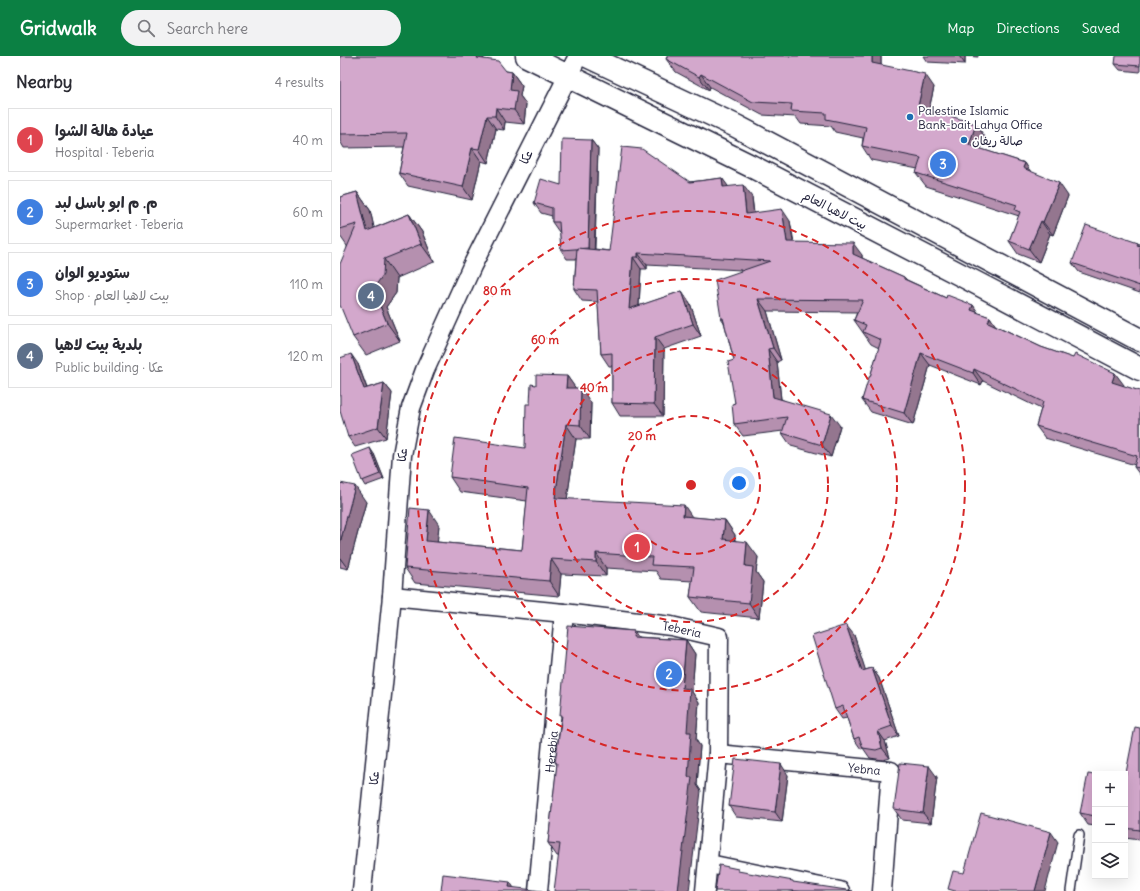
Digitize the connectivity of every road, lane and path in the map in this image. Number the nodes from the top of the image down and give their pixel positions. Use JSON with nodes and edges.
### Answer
{"nodes":[{"id":1,"x":527,"y":56,"type":"edge"},
{"id":2,"x":578,"y":56,"type":"edge"},
{"id":3,"x":587,"y":56,"type":"edge"},
{"id":4,"x":568,"y":76,"type":"junction"},
{"id":5,"x":1140,"y":340,"type":"edge"},
{"id":6,"x":1140,"y":369,"type":"edge"},
{"id":7,"x":392,"y":596,"type":"junction"},
{"id":8,"x":564,"y":613,"type":"junction"},
{"id":9,"x":718,"y":754,"type":"junction"},
{"id":10,"x":1079,"y":835,"type":"dead end"},
{"id":11,"x":708,"y":863,"type":"junction"},
{"id":12,"x":362,"y":891,"type":"edge"},
{"id":13,"x":538,"y":891,"type":"edge"},
{"id":14,"x":705,"y":891,"type":"edge"},
{"id":15,"x":840,"y":891,"type":"edge"},
{"id":16,"x":882,"y":891,"type":"edge"},
{"id":17,"x":1071,"y":891,"type":"edge"}],
"edges":[{"from":1,"to":4,"type":"main road","name":"بيت لاهيا العام"},
{"from":2,"to":4,"type":"street","name":"عكا"},
{"from":3,"to":5,"type":"main road"},
{"from":4,"to":6,"type":"main road","name":"بيت لاهيا العام"},
{"from":4,"to":7,"type":"street","name":"عكا"},
{"from":7,"to":8,"type":"street","name":"Teberia"},
{"from":7,"to":12,"type":"street","name":"عكا"},
{"from":8,"to":9,"type":"street","name":"Teberia"},
{"from":8,"to":13,"type":"street","name":"Herebia"},
{"from":9,"to":11,"type":"street","name":"Teberia"},
{"from":9,"to":16,"type":"street","name":"Yebna"},
{"from":10,"to":17,"type":"lane"},
{"from":11,"to":14,"type":"street","name":"Teberia"},
{"from":11,"to":15,"type":"street"}]}
